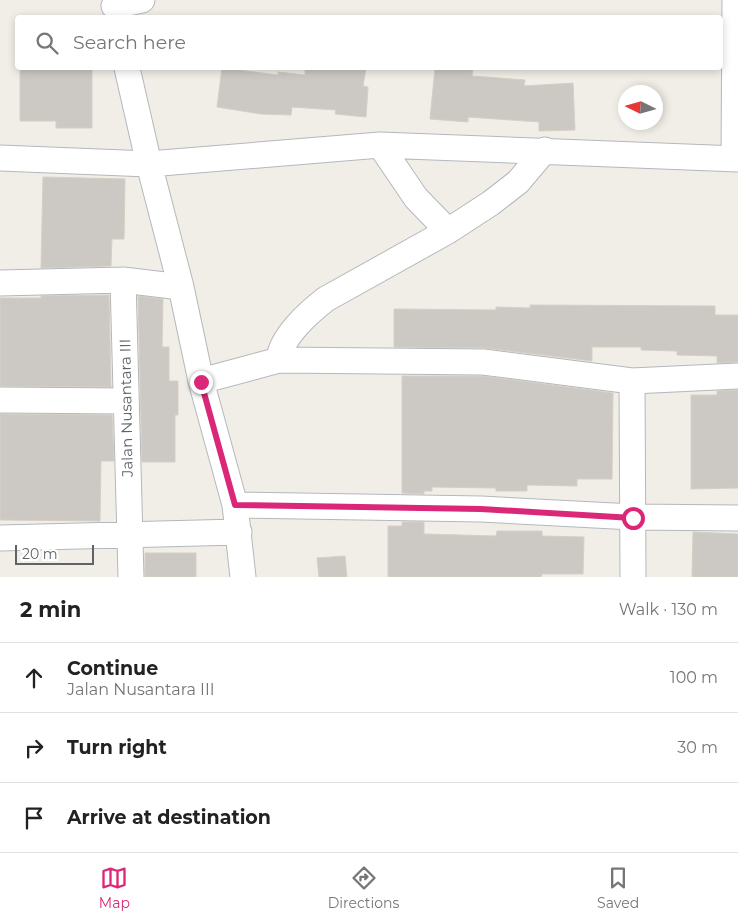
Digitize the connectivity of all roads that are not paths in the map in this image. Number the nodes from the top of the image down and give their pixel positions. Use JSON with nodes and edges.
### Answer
{"nodes":[{"id":1,"x":142,"y":0,"type":"edge"},
{"id":2,"x":735,"y":0,"type":"edge"},
{"id":3,"x":114,"y":8,"type":"edge"},
{"id":4,"x":128,"y":70,"type":"edge"},
{"id":5,"x":380,"y":145,"type":"junction"},
{"id":6,"x":545,"y":150,"type":"junction"},
{"id":7,"x":0,"y":158,"type":"edge"},
{"id":8,"x":736,"y":159,"type":"edge"},
{"id":9,"x":149,"y":164,"type":"junction"},
{"id":10,"x":448,"y":231,"type":"junction"},
{"id":11,"x":124,"y":280,"type":"junction"},
{"id":12,"x":0,"y":283,"type":"edge"},
{"id":13,"x":181,"y":287,"type":"junction"},
{"id":14,"x":278,"y":360,"type":"junction"},
{"id":15,"x":738,"y":376,"type":"edge"},
{"id":16,"x":632,"y":381,"type":"junction"},
{"id":17,"x":201,"y":382,"type":"junction"},
{"id":18,"x":0,"y":400,"type":"edge"},
{"id":19,"x":126,"y":401,"type":"junction"},
{"id":20,"x":235,"y":505,"type":"junction"},
{"id":21,"x":633,"y":518,"type":"junction"},
{"id":22,"x":738,"y":518,"type":"edge"},
{"id":23,"x":239,"y":532,"type":"junction"},
{"id":24,"x":129,"y":536,"type":"junction"},
{"id":25,"x":0,"y":538,"type":"edge"},
{"id":26,"x":130,"y":577,"type":"edge"},
{"id":27,"x":243,"y":577,"type":"edge"},
{"id":28,"x":633,"y":577,"type":"edge"}],
"edges":[{"from":1,"to":3,"type":"street"},
{"from":2,"to":8,"type":"street"},
{"from":4,"to":9,"type":"street"},
{"from":5,"to":6,"type":"street"},
{"from":5,"to":9,"type":"street"},
{"from":5,"to":10,"type":"street"},
{"from":6,"to":8,"type":"street"},
{"from":6,"to":10,"type":"street"},
{"from":7,"to":9,"type":"street"},
{"from":9,"to":13,"type":"street"},
{"from":10,"to":14,"type":"street"},
{"from":11,"to":12,"type":"street"},
{"from":11,"to":13,"type":"street"},
{"from":11,"to":19,"type":"street","name":"Jalan Nusantara III"},
{"from":13,"to":17,"type":"street"},
{"from":14,"to":16,"type":"street"},
{"from":14,"to":17,"type":"street"},
{"from":15,"to":16,"type":"street"},
{"from":16,"to":21,"type":"street"},
{"from":17,"to":20,"type":"street"},
{"from":18,"to":19,"type":"street"},
{"from":19,"to":24,"type":"street","name":"Jalan Nusantara III"},
{"from":20,"to":21,"type":"street"},
{"from":20,"to":23,"type":"street"},
{"from":21,"to":22,"type":"street"},
{"from":21,"to":28,"type":"street"},
{"from":23,"to":24,"type":"street"},
{"from":23,"to":27,"type":"street"},
{"from":24,"to":25,"type":"street"},
{"from":24,"to":26,"type":"street","name":"Jalan Nusantara III"}]}
